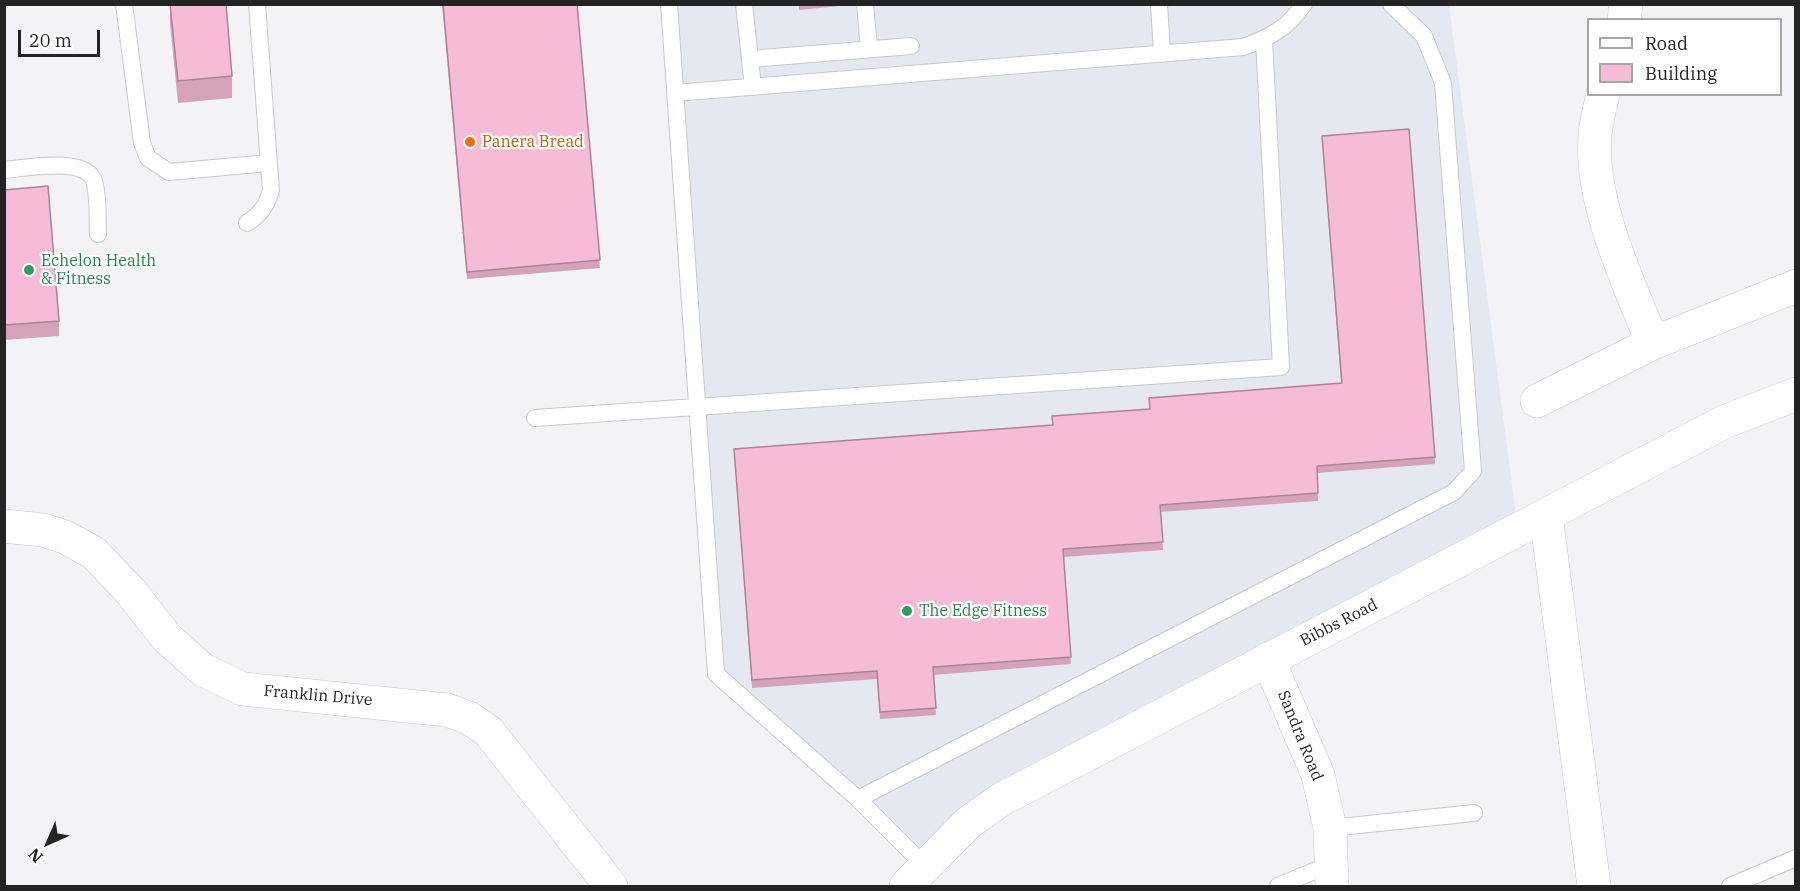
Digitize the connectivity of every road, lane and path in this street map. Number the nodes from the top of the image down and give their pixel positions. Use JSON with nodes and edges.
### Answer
{"nodes":[{"id":1,"x":124,"y":4,"type":"edge"},
{"id":2,"x":257,"y":4,"type":"edge"},
{"id":3,"x":669,"y":4,"type":"edge"},
{"id":4,"x":744,"y":4,"type":"edge"},
{"id":5,"x":865,"y":4,"type":"edge"},
{"id":6,"x":1160,"y":4,"type":"edge"},
{"id":7,"x":1304,"y":4,"type":"edge"},
{"id":8,"x":1391,"y":4,"type":"edge"},
{"id":9,"x":1264,"y":39,"type":"junction"},
{"id":10,"x":911,"y":46,"type":"dead end"},
{"id":11,"x":869,"y":48,"type":"junction"},
{"id":12,"x":1162,"y":53,"type":"junction"},
{"id":13,"x":750,"y":59,"type":"junction"},
{"id":14,"x":753,"y":87,"type":"junction"},
{"id":15,"x":675,"y":93,"type":"junction"},
{"id":16,"x":1603,"y":96,"type":"edge"},
{"id":17,"x":269,"y":163,"type":"junction"},
{"id":18,"x":4,"y":170,"type":"edge"},
{"id":19,"x":247,"y":223,"type":"dead end"},
{"id":20,"x":98,"y":234,"type":"dead end"},
{"id":21,"x":1796,"y":286,"type":"edge"},
{"id":22,"x":1653,"y":343,"type":"junction"},
{"id":23,"x":1796,"y":394,"type":"edge"},
{"id":24,"x":1537,"y":401,"type":"dead end"},
{"id":25,"x":696,"y":407,"type":"junction"},
{"id":26,"x":535,"y":418,"type":"dead end"},
{"id":27,"x":1546,"y":515,"type":"junction"},
{"id":28,"x":4,"y":526,"type":"edge"},
{"id":29,"x":1268,"y":659,"type":"junction"},
{"id":30,"x":858,"y":799,"type":"junction"},
{"id":31,"x":1474,"y":813,"type":"dead end"},
{"id":32,"x":1330,"y":828,"type":"junction"},
{"id":33,"x":1796,"y":858,"type":"edge"},
{"id":34,"x":1331,"y":875,"type":"edge"},
{"id":35,"x":915,"y":876,"type":"edge"},
{"id":36,"x":610,"y":886,"type":"edge"},
{"id":37,"x":1278,"y":886,"type":"edge"},
{"id":38,"x":1594,"y":886,"type":"edge"},
{"id":39,"x":1730,"y":886,"type":"edge"}],
"edges":[{"from":1,"to":17,"type":"lane"},
{"from":2,"to":17,"type":"lane"},
{"from":3,"to":15,"type":"lane"},
{"from":4,"to":13,"type":"lane"},
{"from":5,"to":11,"type":"lane"},
{"from":6,"to":12,"type":"lane"},
{"from":7,"to":9,"type":"lane"},
{"from":8,"to":30,"type":"lane"},
{"from":9,"to":12,"type":"lane"},
{"from":9,"to":25,"type":"lane"},
{"from":10,"to":11,"type":"lane"},
{"from":11,"to":13,"type":"lane"},
{"from":12,"to":14,"type":"lane"},
{"from":13,"to":14,"type":"lane"},
{"from":14,"to":15,"type":"lane"},
{"from":15,"to":25,"type":"lane"},
{"from":16,"to":22,"type":"street"},
{"from":17,"to":19,"type":"lane"},
{"from":18,"to":20,"type":"lane"},
{"from":21,"to":22,"type":"street"},
{"from":22,"to":24,"type":"street"},
{"from":23,"to":27,"type":"street","name":"Bibbs Road"},
{"from":25,"to":26,"type":"lane"},
{"from":25,"to":30,"type":"lane"},
{"from":27,"to":29,"type":"street","name":"Bibbs Road"},
{"from":27,"to":38,"type":"street"},
{"from":28,"to":36,"type":"street","name":"Franklin Drive"},
{"from":29,"to":32,"type":"street","name":"Sandra Road"},
{"from":29,"to":35,"type":"street","name":"Bibbs Road"},
{"from":30,"to":35,"type":"lane"},
{"from":31,"to":32,"type":"lane"},
{"from":32,"to":34,"type":"street","name":"Sandra Road"},
{"from":33,"to":39,"type":"lane"},
{"from":34,"to":37,"type":"lane"}]}
